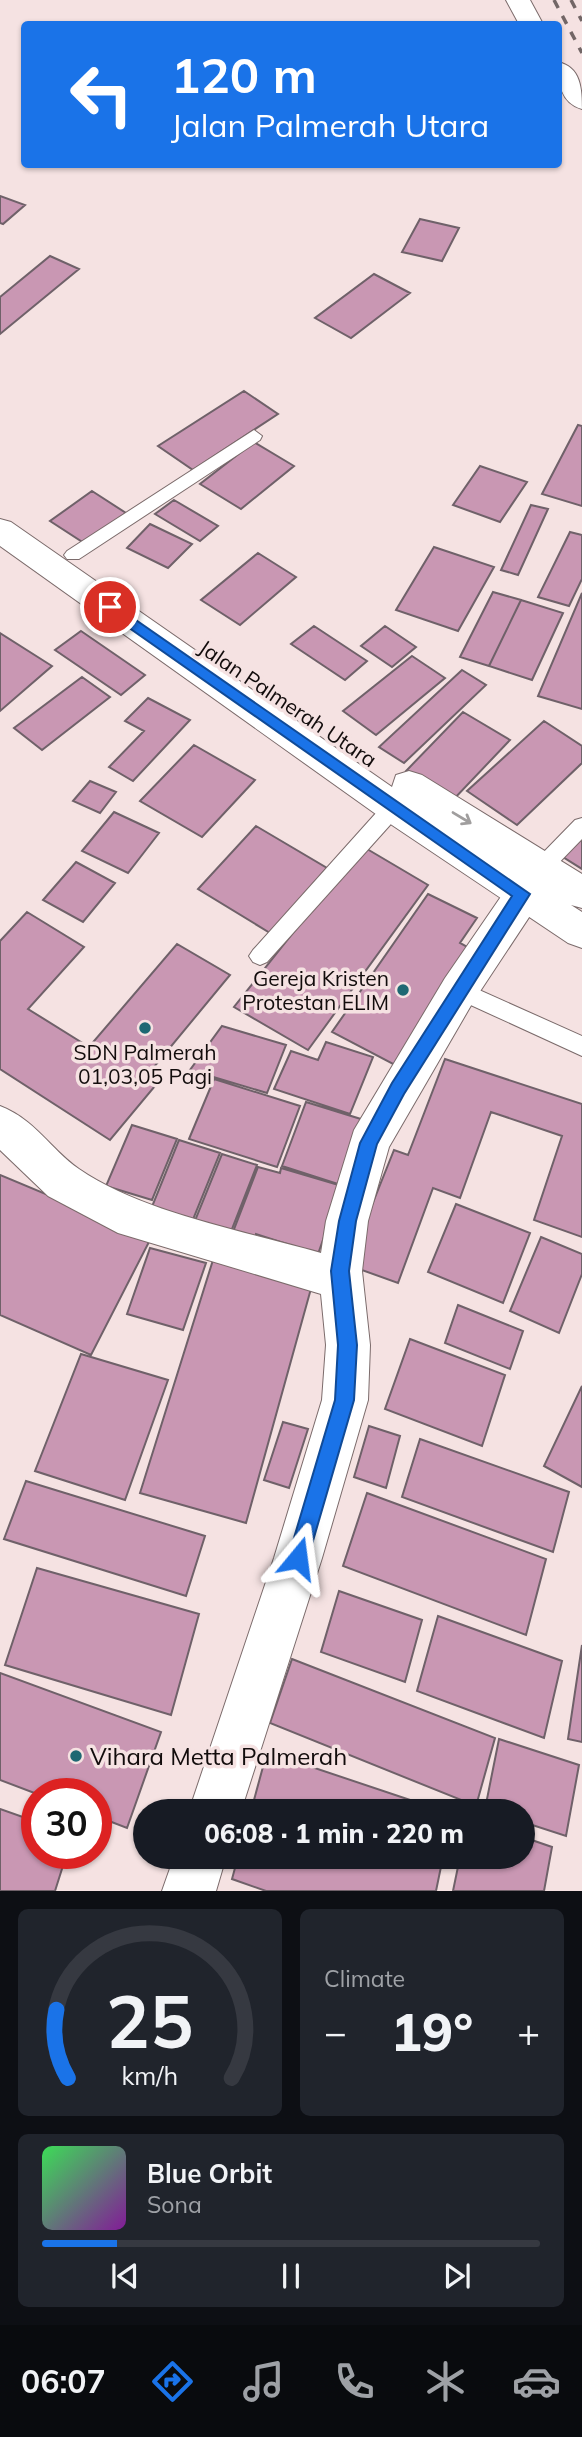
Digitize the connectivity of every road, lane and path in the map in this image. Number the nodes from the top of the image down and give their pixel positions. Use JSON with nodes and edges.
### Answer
{"nodes":[{"id":1,"x":518,"y":0,"type":"edge"},
{"id":2,"x":529,"y":21,"type":"edge"},
{"id":3,"x":562,"y":74,"type":"edge"},
{"id":4,"x":582,"y":101,"type":"edge"},
{"id":5,"x":254,"y":436,"type":"dead end"},
{"id":6,"x":0,"y":505,"type":"edge"},
{"id":7,"x":0,"y":530,"type":"edge"},
{"id":8,"x":60,"y":555,"type":"junction"},
{"id":9,"x":403,"y":797,"type":"junction"},
{"id":10,"x":582,"y":826,"type":"edge"},
{"id":11,"x":532,"y":880,"type":"junction"},
{"id":12,"x":582,"y":893,"type":"edge"},
{"id":13,"x":582,"y":932,"type":"edge"},
{"id":14,"x":260,"y":956,"type":"dead end"},
{"id":15,"x":459,"y":990,"type":"junction"},
{"id":16,"x":582,"y":1046,"type":"edge"},
{"id":17,"x":0,"y":1125,"type":"edge"},
{"id":18,"x":340,"y":1279,"type":"junction"},
{"id":19,"x":219,"y":1799,"type":"edge"},
{"id":20,"x":196,"y":1869,"type":"edge"},
{"id":21,"x":188,"y":1891,"type":"edge"}],
"edges":[{"from":1,"to":2,"type":"main road"},
{"from":3,"to":4,"type":"main road"},
{"from":5,"to":8,"type":"lane"},
{"from":6,"to":8,"type":"main road","name":"Jalan Palmerah Utara"},
{"from":7,"to":8,"type":"main road","name":"Jalan Palmerah Utara"},
{"from":8,"to":9,"type":"main road","name":"Jalan Palmerah Utara"},
{"from":9,"to":11,"type":"main road","name":"Jalan Palmerah Utara"},
{"from":9,"to":14,"type":"lane"},
{"from":10,"to":11,"type":"lane"},
{"from":11,"to":12,"type":"main road","name":"Jalan Palmerah Utara"},
{"from":11,"to":13,"type":"main road","name":"Jalan Palmerah Utara"},
{"from":11,"to":15,"type":"main road"},
{"from":15,"to":16,"type":"lane"},
{"from":15,"to":18,"type":"main road"},
{"from":17,"to":18,"type":"main road"},
{"from":18,"to":19,"type":"main road"},
{"from":20,"to":21,"type":"main road"}]}
